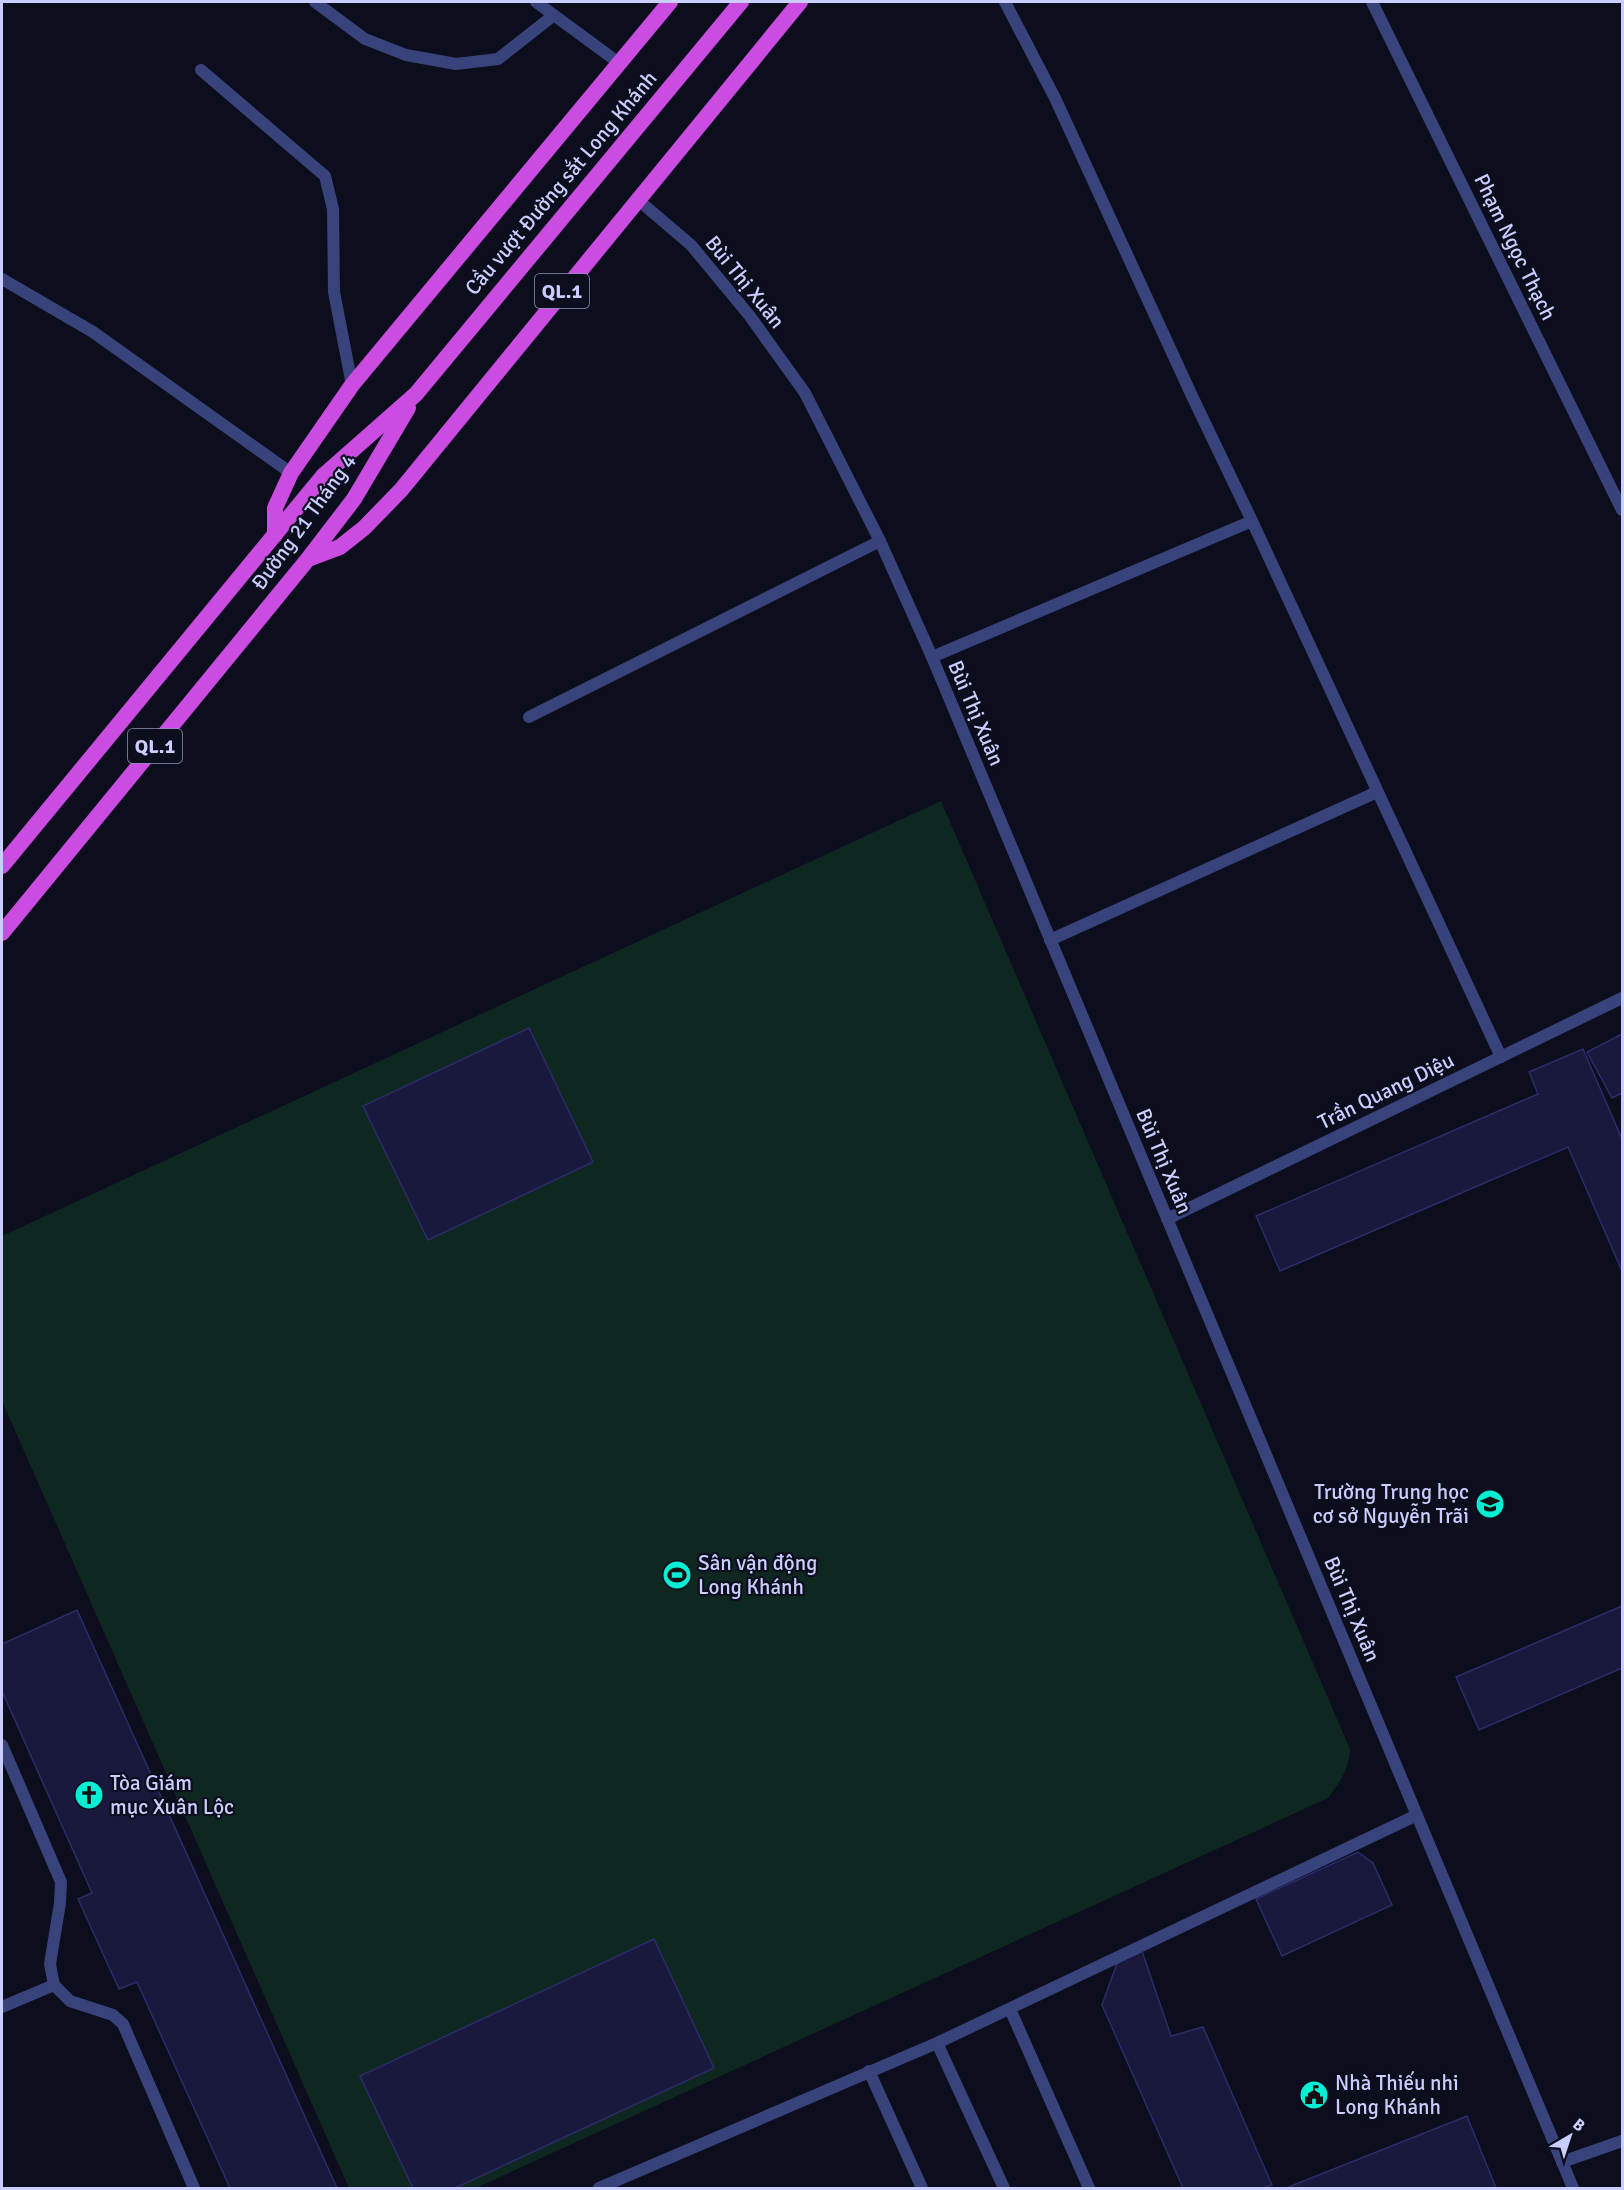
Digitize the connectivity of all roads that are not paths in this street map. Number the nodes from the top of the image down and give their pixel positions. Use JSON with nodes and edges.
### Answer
{"nodes":[{"id":1,"x":315,"y":2,"type":"edge"},
{"id":2,"x":536,"y":2,"type":"edge"},
{"id":3,"x":670,"y":2,"type":"edge"},
{"id":4,"x":741,"y":2,"type":"edge"},
{"id":5,"x":800,"y":2,"type":"edge"},
{"id":6,"x":1005,"y":2,"type":"edge"},
{"id":7,"x":1372,"y":2,"type":"edge"},
{"id":8,"x":554,"y":15,"type":"junction"},
{"id":9,"x":619,"y":63,"type":"junction"},
{"id":10,"x":201,"y":70,"type":"dead end"},
{"id":11,"x":637,"y":199,"type":"junction"},
{"id":12,"x":2,"y":279,"type":"edge"},
{"id":13,"x":352,"y":385,"type":"junction"},
{"id":14,"x":416,"y":394,"type":"junction"},
{"id":15,"x":291,"y":473,"type":"junction"},
{"id":16,"x":1623,"y":510,"type":"edge"},
{"id":17,"x":1252,"y":521,"type":"junction"},
{"id":18,"x":275,"y":535,"type":"junction"},
{"id":19,"x":880,"y":541,"type":"junction"},
{"id":20,"x":308,"y":559,"type":"junction"},
{"id":21,"x":932,"y":657,"type":"junction"},
{"id":22,"x":529,"y":717,"type":"dead end"},
{"id":23,"x":1377,"y":792,"type":"junction"},
{"id":24,"x":2,"y":866,"type":"edge"},
{"id":25,"x":2,"y":933,"type":"edge"},
{"id":26,"x":1050,"y":940,"type":"junction"},
{"id":27,"x":1623,"y":998,"type":"edge"},
{"id":28,"x":1501,"y":1057,"type":"junction"},
{"id":29,"x":1167,"y":1219,"type":"junction"},
{"id":30,"x":2,"y":1745,"type":"edge"},
{"id":31,"x":1417,"y":1815,"type":"junction"},
{"id":32,"x":54,"y":1985,"type":"junction"},
{"id":33,"x":2,"y":2007,"type":"edge"},
{"id":34,"x":1010,"y":2009,"type":"junction"},
{"id":35,"x":937,"y":2043,"type":"junction"},
{"id":36,"x":869,"y":2071,"type":"junction"},
{"id":37,"x":1623,"y":2141,"type":"edge"},
{"id":38,"x":1562,"y":2162,"type":"junction"},
{"id":39,"x":194,"y":2188,"type":"edge"},
{"id":40,"x":599,"y":2188,"type":"edge"},
{"id":41,"x":922,"y":2188,"type":"edge"},
{"id":42,"x":1004,"y":2188,"type":"edge"},
{"id":43,"x":1089,"y":2188,"type":"edge"},
{"id":44,"x":1573,"y":2188,"type":"edge"}],
"edges":[{"from":1,"to":8,"type":"street"},
{"from":2,"to":8,"type":"street"},
{"from":3,"to":9,"type":"highway"},
{"from":4,"to":14,"type":"highway","name":"Cầu vượt Đường sắt Long Khánh","number":"QL.1"},
{"from":5,"to":11,"type":"highway","number":"QL.1"},
{"from":6,"to":17,"type":"street"},
{"from":7,"to":16,"type":"street","name":"Phạm Ngọc Thạch"},
{"from":8,"to":9,"type":"street"},
{"from":9,"to":13,"type":"highway"},
{"from":10,"to":13,"type":"street"},
{"from":11,"to":19,"type":"street","name":"Bùi Thị Xuân"},
{"from":11,"to":20,"type":"highway","number":"QL.1"},
{"from":12,"to":15,"type":"street"},
{"from":13,"to":15,"type":"highway"},
{"from":14,"to":18,"type":"highway","name":"Đường 21 Tháng 4","number":"QL.1"},
{"from":14,"to":20,"type":"highway","name":"Đường 21 Tháng 4","number":"QL.1"},
{"from":15,"to":18,"type":"highway"},
{"from":17,"to":21,"type":"street"},
{"from":17,"to":23,"type":"street"},
{"from":18,"to":24,"type":"highway","name":"Đường 21 Tháng 4","number":"QL.1"},
{"from":19,"to":21,"type":"street","name":"Bùi Thị Xuân"},
{"from":19,"to":22,"type":"street"},
{"from":20,"to":25,"type":"highway","name":"Đường 21 Tháng 4","number":"QL.1"},
{"from":21,"to":26,"type":"street","name":"Bùi Thị Xuân"},
{"from":23,"to":26,"type":"street"},
{"from":23,"to":28,"type":"street"},
{"from":26,"to":29,"type":"street","name":"Bùi Thị Xuân"},
{"from":27,"to":28,"type":"street","name":"Trần Quang Diệu"},
{"from":28,"to":29,"type":"street","name":"Trần Quang Diệu"},
{"from":29,"to":31,"type":"street","name":"Bùi Thị Xuân"},
{"from":30,"to":32,"type":"street"},
{"from":31,"to":34,"type":"street"},
{"from":31,"to":38,"type":"street","name":"Bùi Thị Xuân"},
{"from":32,"to":33,"type":"street"},
{"from":32,"to":39,"type":"street"},
{"from":34,"to":35,"type":"street"},
{"from":34,"to":43,"type":"street"},
{"from":35,"to":36,"type":"street"},
{"from":35,"to":42,"type":"street"},
{"from":36,"to":40,"type":"street"},
{"from":36,"to":41,"type":"street"},
{"from":37,"to":38,"type":"street"},
{"from":38,"to":44,"type":"street","name":"Bùi Thị Xuân"}]}
